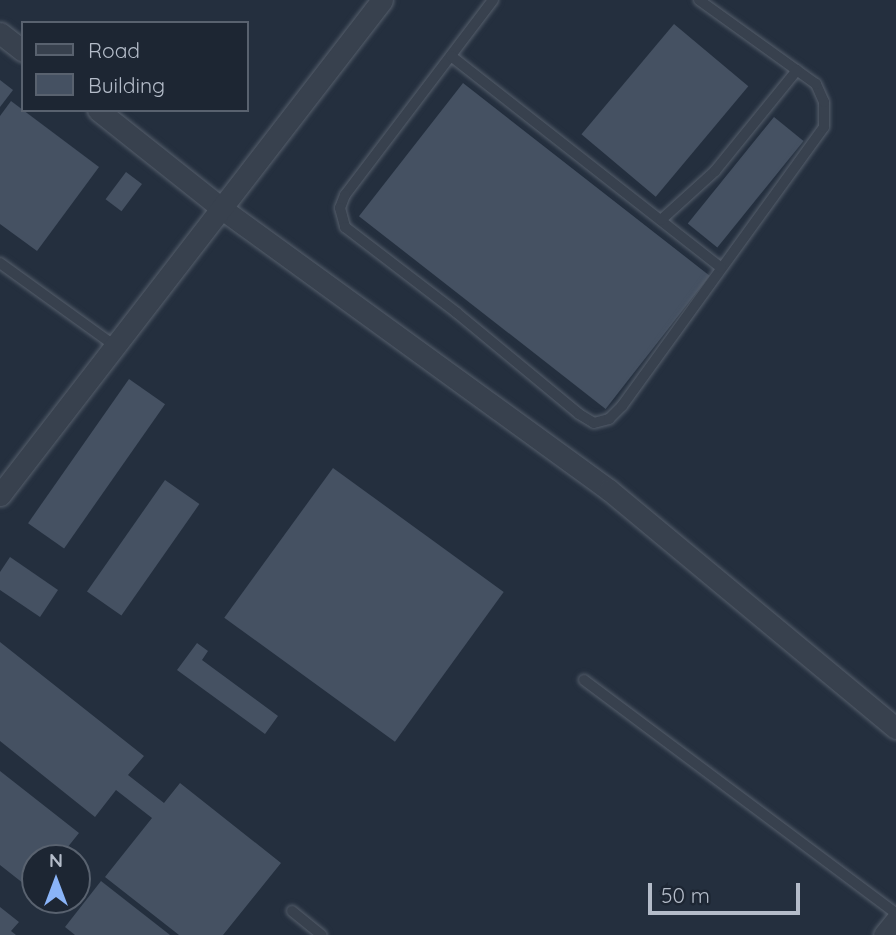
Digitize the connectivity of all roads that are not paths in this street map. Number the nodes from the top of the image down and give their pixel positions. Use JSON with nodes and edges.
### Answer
{"nodes":[{"id":1,"x":382,"y":0,"type":"edge"},
{"id":2,"x":494,"y":0,"type":"edge"},
{"id":3,"x":699,"y":0,"type":"edge"},
{"id":4,"x":0,"y":33,"type":"edge"},
{"id":5,"x":21,"y":49,"type":"edge"},
{"id":6,"x":451,"y":56,"type":"junction"},
{"id":7,"x":797,"y":70,"type":"junction"},
{"id":8,"x":101,"y":112,"type":"edge"},
{"id":9,"x":221,"y":208,"type":"junction"},
{"id":10,"x":661,"y":220,"type":"junction"},
{"id":11,"x":0,"y":263,"type":"edge"},
{"id":12,"x":721,"y":268,"type":"junction"},
{"id":13,"x":115,"y":346,"type":"junction"},
{"id":14,"x":0,"y":495,"type":"edge"},
{"id":15,"x":584,"y":680,"type":"dead end"},
{"id":16,"x":896,"y":727,"type":"edge"},
{"id":17,"x":292,"y":911,"type":"dead end"},
{"id":18,"x":896,"y":913,"type":"edge"},
{"id":19,"x":896,"y":920,"type":"edge"},
{"id":20,"x":322,"y":935,"type":"edge"},
{"id":21,"x":884,"y":935,"type":"edge"}],
"edges":[{"from":1,"to":9,"type":"street"},
{"from":2,"to":6,"type":"lane"},
{"from":3,"to":7,"type":"lane"},
{"from":4,"to":5,"type":"street"},
{"from":6,"to":10,"type":"lane"},
{"from":6,"to":12,"type":"lane"},
{"from":7,"to":10,"type":"lane"},
{"from":7,"to":12,"type":"lane"},
{"from":8,"to":9,"type":"street"},
{"from":9,"to":13,"type":"street"},
{"from":9,"to":16,"type":"street"},
{"from":10,"to":12,"type":"lane"},
{"from":11,"to":13,"type":"lane"},
{"from":13,"to":14,"type":"street"},
{"from":15,"to":18,"type":"lane"},
{"from":17,"to":20,"type":"lane"},
{"from":19,"to":21,"type":"street"}]}
